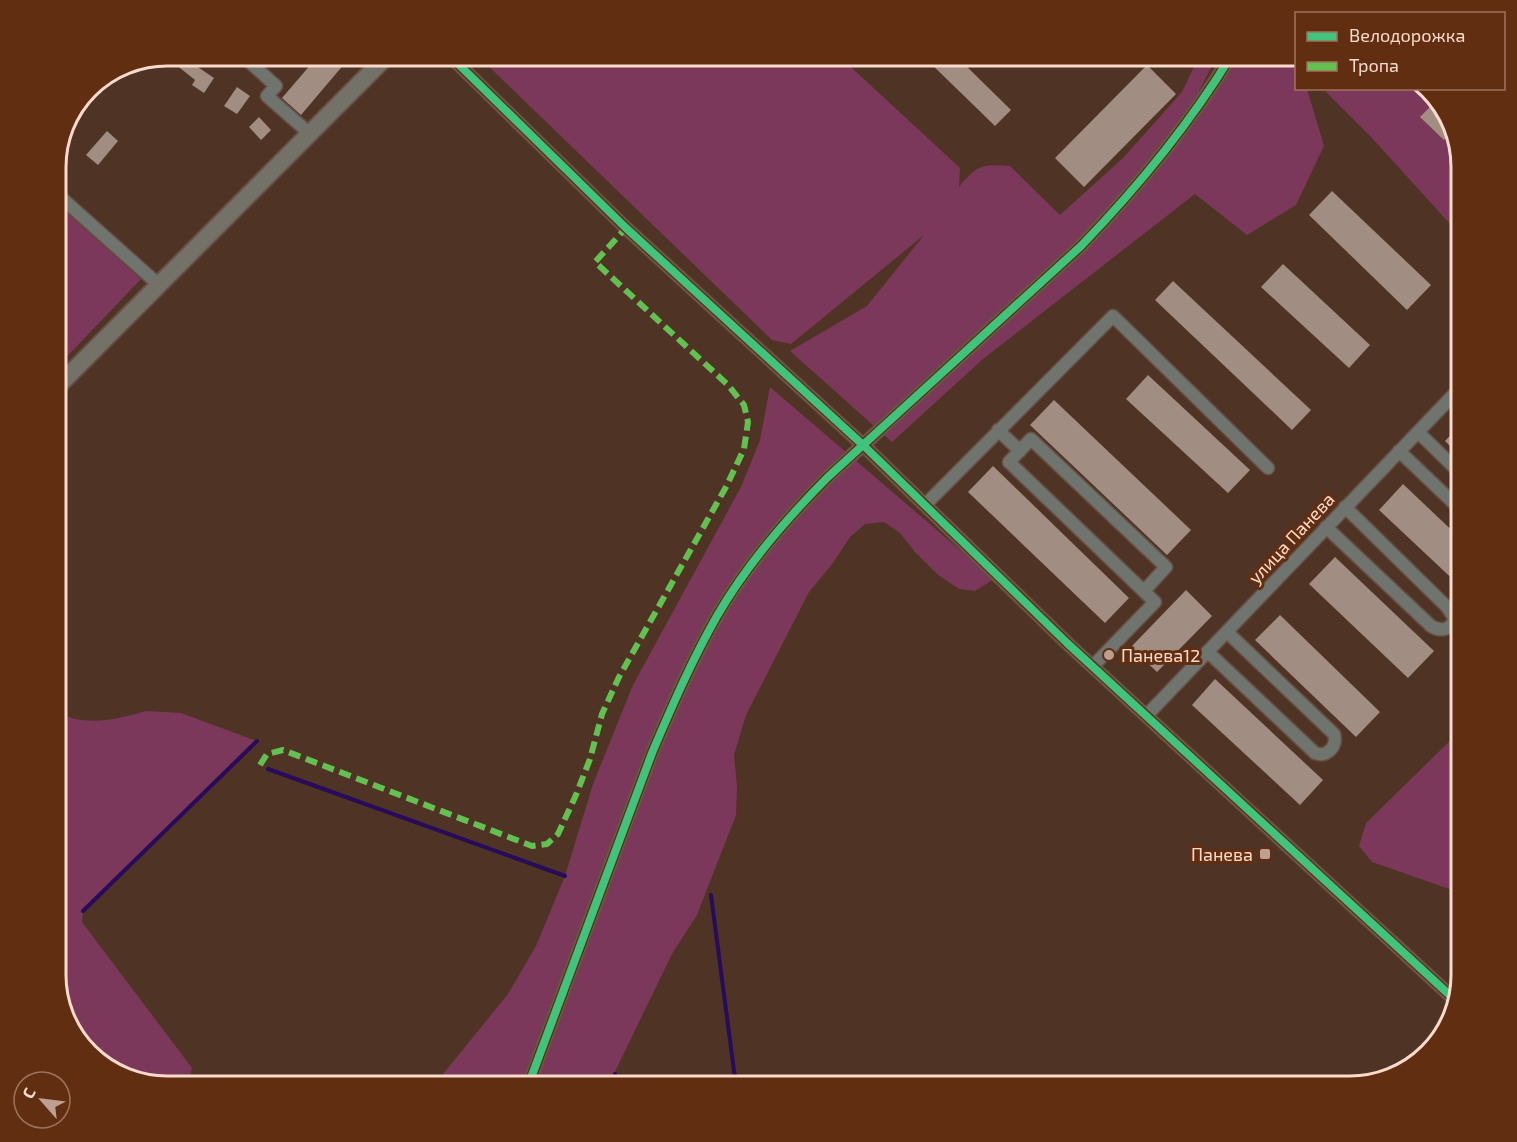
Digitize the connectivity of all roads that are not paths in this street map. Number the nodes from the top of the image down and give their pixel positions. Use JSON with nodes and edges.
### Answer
{"nodes":[{"id":1,"x":254,"y":66,"type":"edge"},
{"id":2,"x":377,"y":66,"type":"edge"},
{"id":3,"x":460,"y":66,"type":"edge"},
{"id":4,"x":1225,"y":66,"type":"edge"},
{"id":5,"x":309,"y":133,"type":"junction"},
{"id":6,"x":66,"y":202,"type":"edge"},
{"id":7,"x":159,"y":285,"type":"junction"},
{"id":8,"x":66,"y":378,"type":"edge"},
{"id":9,"x":1451,"y":397,"type":"edge"},
{"id":10,"x":999,"y":430,"type":"junction"},
{"id":11,"x":1418,"y":432,"type":"junction"},
{"id":12,"x":863,"y":445,"type":"junction"},
{"id":13,"x":1020,"y":451,"type":"junction"},
{"id":14,"x":1399,"y":451,"type":"junction"},
{"id":15,"x":1451,"y":464,"type":"edge"},
{"id":16,"x":1268,"y":468,"type":"dead end"},
{"id":17,"x":1451,"y":500,"type":"edge"},
{"id":18,"x":926,"y":505,"type":"junction"},
{"id":19,"x":1345,"y":507,"type":"junction"},
{"id":20,"x":1326,"y":527,"type":"junction"},
{"id":21,"x":1144,"y":591,"type":"junction"},
{"id":22,"x":1451,"y":612,"type":"edge"},
{"id":23,"x":1451,"y":624,"type":"edge"},
{"id":24,"x":1227,"y":632,"type":"junction"},
{"id":25,"x":1208,"y":652,"type":"junction"},
{"id":26,"x":1093,"y":666,"type":"junction"},
{"id":27,"x":1147,"y":716,"type":"junction"},
{"id":28,"x":1449,"y":994,"type":"edge"},
{"id":29,"x":532,"y":1076,"type":"edge"}],
"edges":[{"from":1,"to":5,"type":"street"},
{"from":2,"to":5,"type":"main road"},
{"from":3,"to":12,"type":"street"},
{"from":4,"to":12,"type":"street"},
{"from":5,"to":7,"type":"main road"},
{"from":6,"to":7,"type":"street"},
{"from":7,"to":8,"type":"main road"},
{"from":9,"to":11,"type":"street","name":"улица Панева"},
{"from":10,"to":13,"type":"street"},
{"from":10,"to":16,"type":"street"},
{"from":10,"to":18,"type":"street"},
{"from":11,"to":14,"type":"street","name":"улица Панева"},
{"from":11,"to":15,"type":"street"},
{"from":12,"to":18,"type":"street"},
{"from":12,"to":29,"type":"street"},
{"from":13,"to":21,"type":"street"},
{"from":13,"to":21,"type":"street"},
{"from":14,"to":17,"type":"street"},
{"from":14,"to":19,"type":"street","name":"улица Панева"},
{"from":18,"to":26,"type":"street"},
{"from":19,"to":20,"type":"street","name":"улица Панева"},
{"from":19,"to":22,"type":"street"},
{"from":20,"to":23,"type":"street"},
{"from":20,"to":24,"type":"street","name":"улица Панева"},
{"from":21,"to":26,"type":"street"},
{"from":24,"to":25,"type":"street","name":"улица Панева"},
{"from":24,"to":25,"type":"street"},
{"from":25,"to":27,"type":"street","name":"улица Панева"},
{"from":26,"to":27,"type":"street"},
{"from":27,"to":28,"type":"street"}]}
